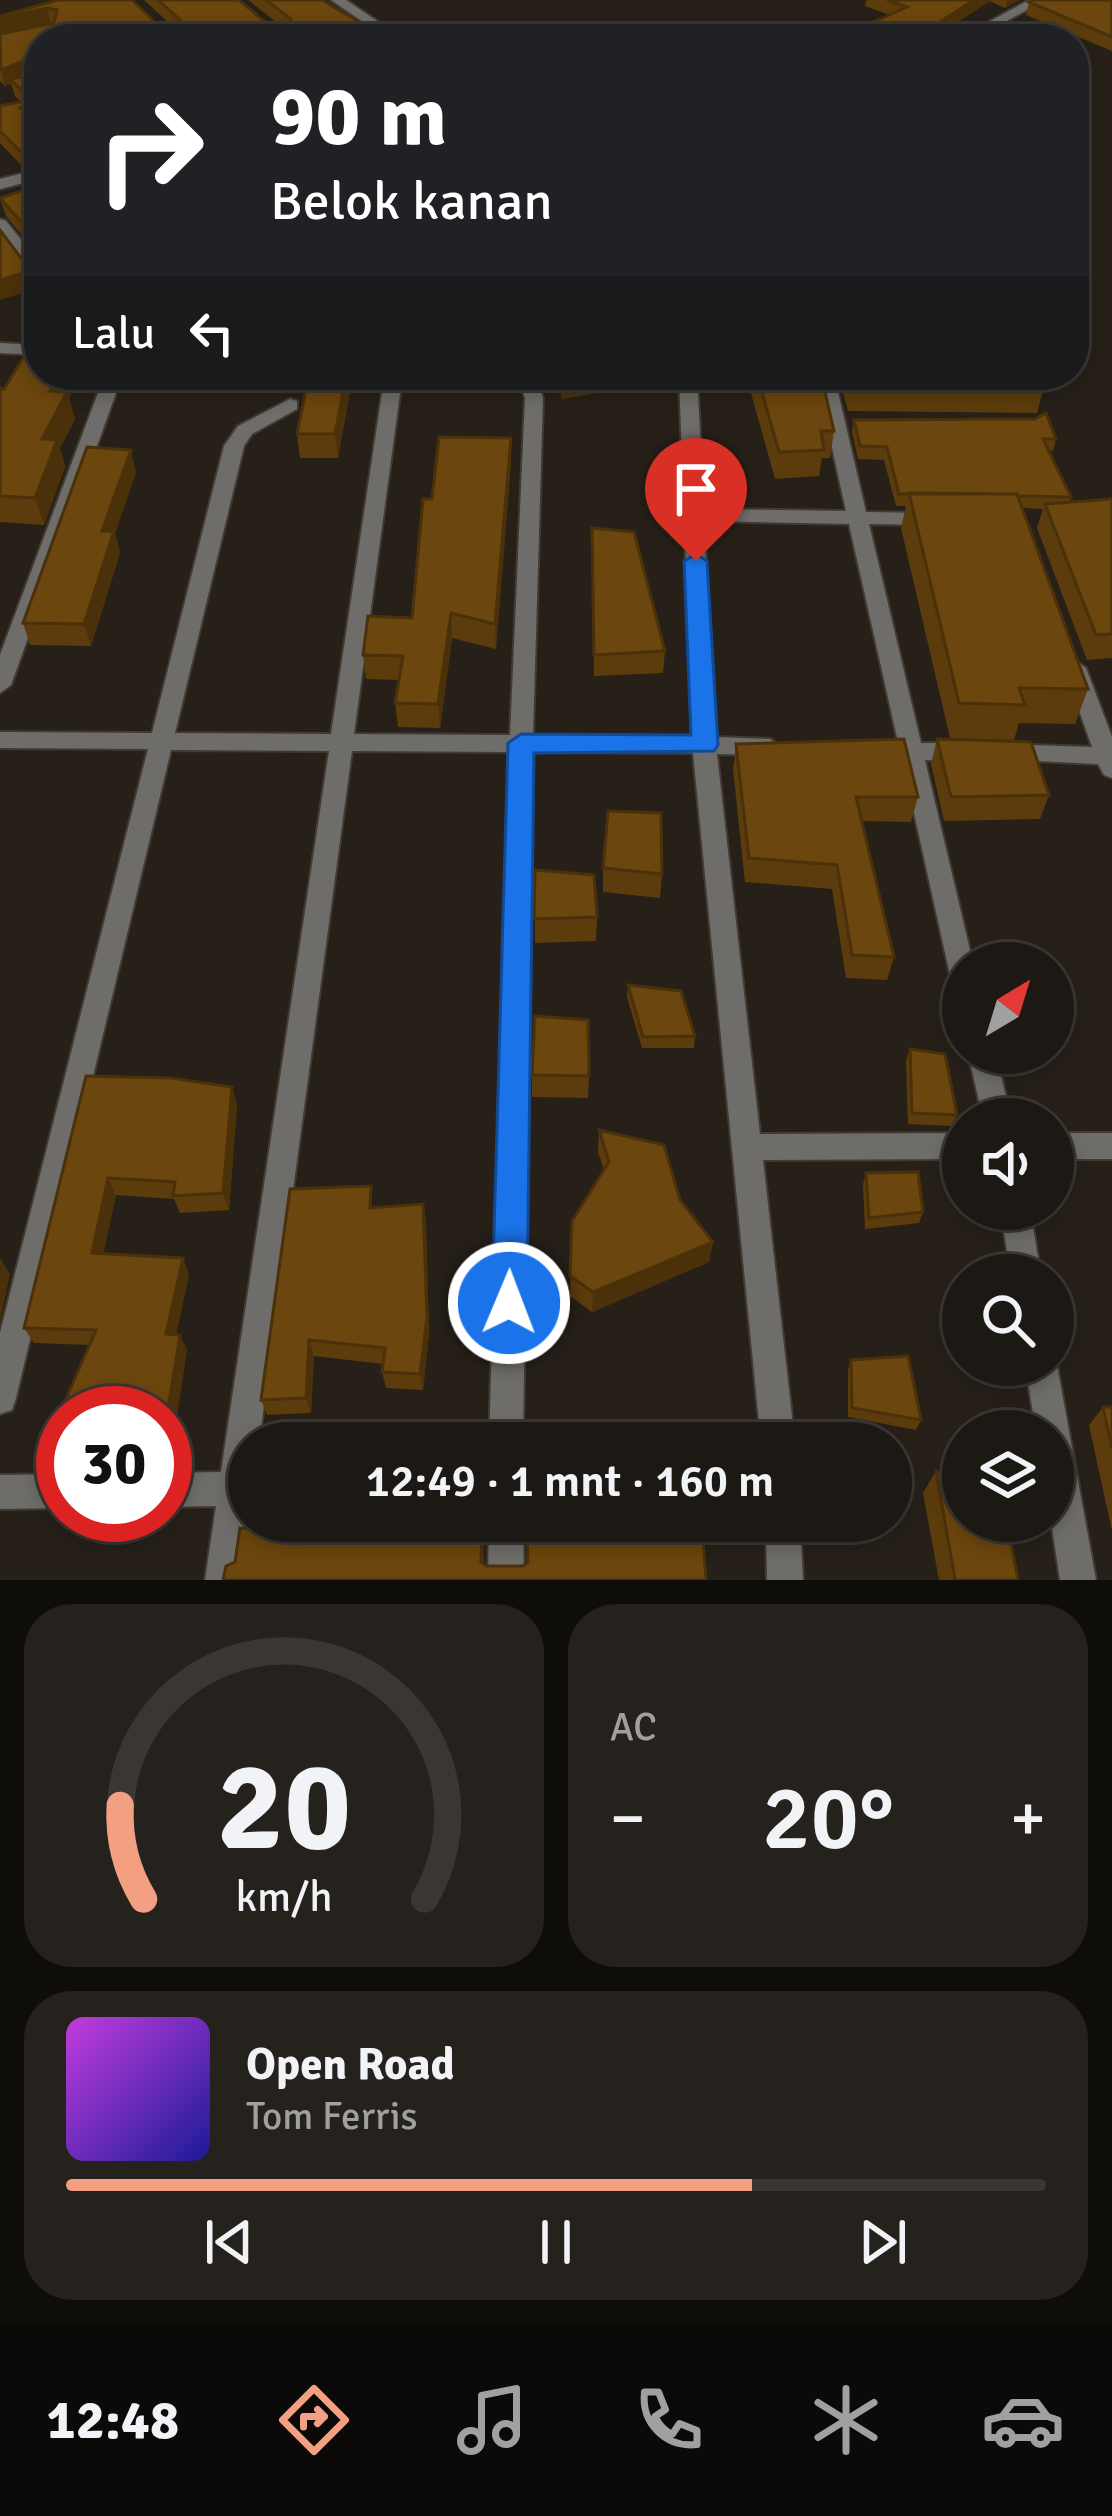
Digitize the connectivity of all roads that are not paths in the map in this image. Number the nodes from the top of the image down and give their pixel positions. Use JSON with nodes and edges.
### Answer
{"nodes":[{"id":1,"x":337,"y":0,"type":"edge"},
{"id":2,"x":1039,"y":0,"type":"edge"},
{"id":3,"x":375,"y":24,"type":"edge"},
{"id":4,"x":993,"y":24,"type":"edge"},
{"id":5,"x":0,"y":224,"type":"edge"},
{"id":6,"x":24,"y":254,"type":"edge"},
{"id":7,"x":108,"y":390,"type":"edge"},
{"id":8,"x":391,"y":390,"type":"edge"},
{"id":9,"x":532,"y":390,"type":"edge"},
{"id":10,"x":689,"y":390,"type":"edge"},
{"id":11,"x":832,"y":390,"type":"edge"},
{"id":12,"x":290,"y":405,"type":"dead end"},
{"id":13,"x":693,"y":515,"type":"junction"},
{"id":14,"x":860,"y":518,"type":"junction"},
{"id":15,"x":951,"y":519,"type":"edge"},
{"id":16,"x":1068,"y":649,"type":"edge"},
{"id":17,"x":0,"y":685,"type":"edge"},
{"id":18,"x":0,"y":740,"type":"edge"},
{"id":19,"x":164,"y":741,"type":"junction"},
{"id":20,"x":343,"y":742,"type":"junction"},
{"id":21,"x":521,"y":743,"type":"junction"},
{"id":22,"x":704,"y":745,"type":"junction"},
{"id":23,"x":796,"y":747,"type":"edge"},
{"id":24,"x":864,"y":749,"type":"edge"},
{"id":25,"x":910,"y":751,"type":"junction"},
{"id":26,"x":1111,"y":761,"type":"edge"},
{"id":27,"x":955,"y":942,"type":"edge"},
{"id":28,"x":942,"y":1146,"type":"edge"},
{"id":29,"x":1074,"y":1146,"type":"edge"},
{"id":30,"x":1112,"y":1146,"type":"edge"},
{"id":31,"x":748,"y":1147,"type":"junction"},
{"id":32,"x":0,"y":1398,"type":"edge"},
{"id":33,"x":251,"y":1422,"type":"edge"},
{"id":34,"x":506,"y":1422,"type":"edge"},
{"id":35,"x":776,"y":1422,"type":"edge"},
{"id":36,"x":228,"y":1489,"type":"edge"},
{"id":37,"x":192,"y":1490,"type":"edge"},
{"id":38,"x":36,"y":1491,"type":"edge"},
{"id":39,"x":0,"y":1492,"type":"edge"},
{"id":40,"x":231,"y":1542,"type":"edge"},
{"id":41,"x":506,"y":1542,"type":"edge"},
{"id":42,"x":783,"y":1542,"type":"edge"},
{"id":43,"x":1072,"y":1542,"type":"edge"},
{"id":44,"x":223,"y":1580,"type":"edge"},
{"id":45,"x":506,"y":1580,"type":"edge"},
{"id":46,"x":784,"y":1580,"type":"edge"},
{"id":47,"x":1078,"y":1580,"type":"edge"}],
"edges":[{"from":1,"to":3,"type":"street"},
{"from":2,"to":4,"type":"street"},
{"from":5,"to":6,"type":"street"},
{"from":7,"to":17,"type":"street"},
{"from":8,"to":20,"type":"street"},
{"from":9,"to":21,"type":"street"},
{"from":10,"to":13,"type":"street"},
{"from":11,"to":14,"type":"street"},
{"from":12,"to":19,"type":"street"},
{"from":13,"to":14,"type":"street"},
{"from":13,"to":22,"type":"street"},
{"from":14,"to":15,"type":"street"},
{"from":14,"to":25,"type":"street"},
{"from":16,"to":26,"type":"street"},
{"from":18,"to":19,"type":"street"},
{"from":19,"to":20,"type":"street"},
{"from":19,"to":32,"type":"street"},
{"from":20,"to":21,"type":"street"},
{"from":20,"to":33,"type":"street"},
{"from":21,"to":22,"type":"street"},
{"from":21,"to":34,"type":"street"},
{"from":22,"to":23,"type":"street"},
{"from":22,"to":31,"type":"street"},
{"from":24,"to":25,"type":"street"},
{"from":25,"to":26,"type":"street"},
{"from":25,"to":27,"type":"street"},
{"from":28,"to":31,"type":"street"},
{"from":29,"to":30,"type":"street"},
{"from":31,"to":35,"type":"street"},
{"from":36,"to":37,"type":"street"},
{"from":38,"to":39,"type":"street"},
{"from":40,"to":44,"type":"street"},
{"from":41,"to":45,"type":"street"},
{"from":42,"to":46,"type":"street"},
{"from":43,"to":47,"type":"street"}]}
